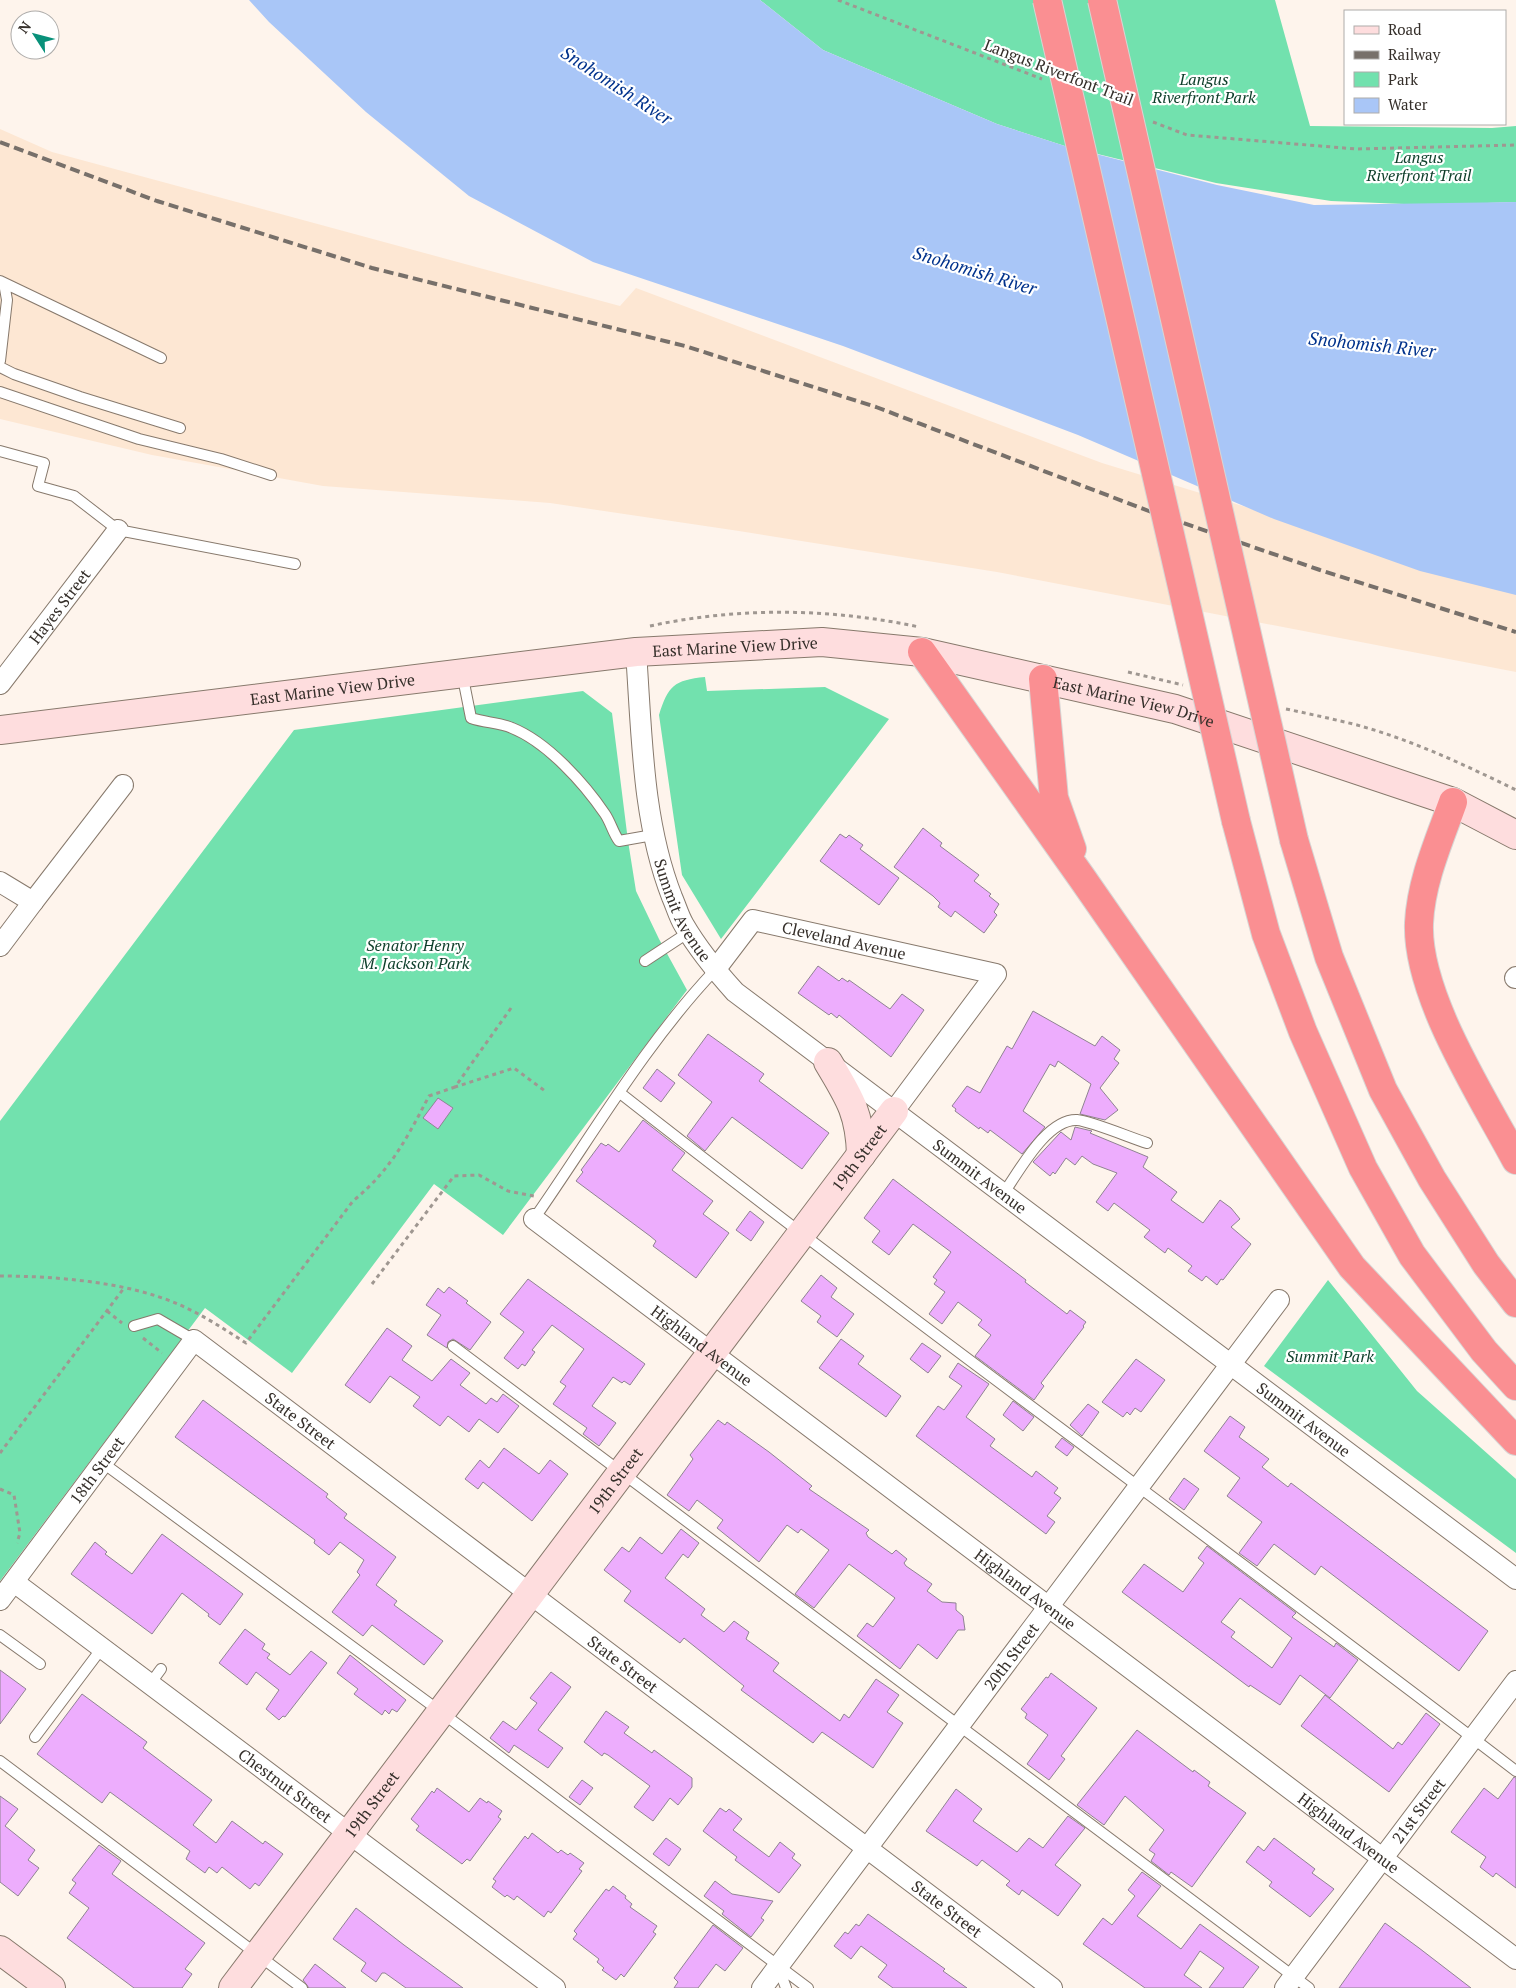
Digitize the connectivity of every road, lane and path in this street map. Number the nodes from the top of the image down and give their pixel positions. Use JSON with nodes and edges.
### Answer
{"nodes":[{"id":1,"x":838,"y":0,"type":"edge"},
{"id":2,"x":1048,"y":0,"type":"edge"},
{"id":3,"x":1102,"y":0,"type":"edge"},
{"id":4,"x":1050,"y":82,"type":"dead end"},
{"id":5,"x":1151,"y":121,"type":"dead end"},
{"id":6,"x":1516,"y":145,"type":"edge"},
{"id":7,"x":2,"y":282,"type":"edge"},
{"id":8,"x":2,"y":333,"type":"edge"},
{"id":9,"x":161,"y":358,"type":"dead end"},
{"id":10,"x":0,"y":361,"type":"edge"},
{"id":11,"x":0,"y":367,"type":"edge"},
{"id":12,"x":0,"y":392,"type":"edge"},
{"id":13,"x":180,"y":428,"type":"dead end"},
{"id":14,"x":0,"y":451,"type":"edge"},
{"id":15,"x":271,"y":475,"type":"dead end"},
{"id":16,"x":118,"y":530,"type":"junction"},
{"id":17,"x":295,"y":564,"type":"dead end"},
{"id":18,"x":638,"y":640,"type":"junction"},
{"id":19,"x":925,"y":640,"type":"junction"},
{"id":20,"x":1118,"y":670,"type":"dead end"},
{"id":21,"x":462,"y":673,"type":"junction"},
{"id":22,"x":1043,"y":679,"type":"junction"},
{"id":23,"x":0,"y":684,"type":"edge"},
{"id":24,"x":1185,"y":685,"type":"dead end"},
{"id":25,"x":1281,"y":708,"type":"dead end"},
{"id":26,"x":0,"y":730,"type":"edge"},
{"id":27,"x":123,"y":785,"type":"dead end"},
{"id":28,"x":1516,"y":790,"type":"edge"},
{"id":29,"x":1453,"y":802,"type":"junction"},
{"id":30,"x":653,"y":835,"type":"junction"},
{"id":31,"x":1516,"y":835,"type":"edge"},
{"id":32,"x":1082,"y":878,"type":"junction"},
{"id":33,"x":0,"y":882,"type":"edge"},
{"id":34,"x":33,"y":902,"type":"junction"},
{"id":35,"x":689,"y":932,"type":"junction"},
{"id":36,"x":0,"y":946,"type":"edge"},
{"id":37,"x":645,"y":961,"type":"dead end"},
{"id":38,"x":715,"y":970,"type":"junction"},
{"id":39,"x":996,"y":974,"type":"joint"},
{"id":40,"x":510,"y":1008,"type":"dead end"},
{"id":41,"x":828,"y":1062,"type":"junction"},
{"id":42,"x":456,"y":1087,"type":"junction"},
{"id":43,"x":544,"y":1091,"type":"dead end"},
{"id":44,"x":620,"y":1093,"type":"junction"},
{"id":45,"x":894,"y":1111,"type":"junction"},
{"id":46,"x":1147,"y":1143,"type":"dead end"},
{"id":47,"x":860,"y":1155,"type":"junction"},
{"id":48,"x":1516,"y":1160,"type":"edge"},
{"id":49,"x":1003,"y":1194,"type":"junction"},
{"id":50,"x":539,"y":1211,"type":"junction"},
{"id":51,"x":800,"y":1235,"type":"junction"},
{"id":52,"x":0,"y":1276,"type":"edge"},
{"id":53,"x":372,"y":1284,"type":"dead end"},
{"id":54,"x":124,"y":1288,"type":"junction"},
{"id":55,"x":1279,"y":1300,"type":"dead end"},
{"id":56,"x":1516,"y":1303,"type":"edge"},
{"id":57,"x":134,"y":1326,"type":"dead end"},
{"id":58,"x":194,"y":1340,"type":"junction"},
{"id":59,"x":453,"y":1346,"type":"dead end"},
{"id":60,"x":712,"y":1352,"type":"junction"},
{"id":61,"x":1229,"y":1364,"type":"junction"},
{"id":62,"x":1516,"y":1386,"type":"edge"},
{"id":63,"x":1516,"y":1441,"type":"edge"},
{"id":64,"x":0,"y":1453,"type":"edge"},
{"id":65,"x":103,"y":1463,"type":"junction"},
{"id":66,"x":622,"y":1472,"type":"junction"},
{"id":67,"x":1138,"y":1485,"type":"junction"},
{"id":68,"x":0,"y":1489,"type":"edge"},
{"id":69,"x":12,"y":1549,"type":"dead end"},
{"id":70,"x":1516,"y":1579,"type":"edge"},
{"id":71,"x":10,"y":1581,"type":"junction"},
{"id":72,"x":530,"y":1594,"type":"junction"},
{"id":73,"x":0,"y":1600,"type":"edge"},
{"id":74,"x":1047,"y":1606,"type":"junction"},
{"id":75,"x":0,"y":1635,"type":"edge"},
{"id":76,"x":102,"y":1648,"type":"junction"},
{"id":77,"x":40,"y":1664,"type":"dead end"},
{"id":78,"x":1516,"y":1681,"type":"edge"},
{"id":79,"x":441,"y":1712,"type":"junction"},
{"id":80,"x":959,"y":1724,"type":"junction"},
{"id":81,"x":35,"y":1737,"type":"dead end"},
{"id":82,"x":1473,"y":1738,"type":"junction"},
{"id":83,"x":0,"y":1761,"type":"edge"},
{"id":84,"x":1516,"y":1771,"type":"edge"},
{"id":85,"x":349,"y":1834,"type":"junction"},
{"id":86,"x":867,"y":1848,"type":"junction"},
{"id":87,"x":1383,"y":1859,"type":"junction"},
{"id":88,"x":0,"y":1950,"type":"edge"},
{"id":89,"x":258,"y":1955,"type":"junction"},
{"id":90,"x":1516,"y":1959,"type":"edge"},
{"id":91,"x":778,"y":1966,"type":"junction"},
{"id":92,"x":1296,"y":1984,"type":"edge"},
{"id":93,"x":51,"y":1988,"type":"edge"},
{"id":94,"x":233,"y":1988,"type":"edge"},
{"id":95,"x":302,"y":1988,"type":"edge"},
{"id":96,"x":555,"y":1988,"type":"edge"},
{"id":97,"x":762,"y":1988,"type":"edge"},
{"id":98,"x":786,"y":1988,"type":"edge"},
{"id":99,"x":808,"y":1988,"type":"edge"},
{"id":100,"x":1052,"y":1988,"type":"edge"}],
"edges":[{"from":1,"to":4,"type":"path","name":"Langus Riverfont Trail"},
{"from":2,"to":62,"type":"highway","bridge":true},
{"from":3,"to":56,"type":"highway","bridge":true},
{"from":5,"to":6,"type":"path","name":"Langus Riverfont Trail"},
{"from":7,"to":8,"type":"lane"},
{"from":7,"to":9,"type":"lane"},
{"from":8,"to":10,"type":"lane"},
{"from":11,"to":13,"type":"lane"},
{"from":12,"to":15,"type":"lane"},
{"from":14,"to":16,"type":"lane"},
{"from":16,"to":17,"type":"lane"},
{"from":16,"to":23,"type":"street","name":"Hayes Street"},
{"from":18,"to":19,"type":"main road","name":"East Marine View Drive"},
{"from":18,"to":19,"type":"path"},
{"from":18,"to":21,"type":"main road","name":"East Marine View Drive"},
{"from":18,"to":30,"type":"street","name":"Summit Avenue"},
{"from":19,"to":22,"type":"main road","name":"East Marine View Drive"},
{"from":19,"to":32,"type":"highway"},
{"from":20,"to":24,"type":"path"},
{"from":21,"to":26,"type":"main road","name":"East Marine View Drive"},
{"from":21,"to":30,"type":"lane"},
{"from":22,"to":29,"type":"main road","name":"East Marine View Drive"},
{"from":22,"to":32,"type":"highway"},
{"from":25,"to":28,"type":"path"},
{"from":27,"to":34,"type":"street"},
{"from":29,"to":31,"type":"main road","name":"East Marine View Drive"},
{"from":29,"to":48,"type":"highway"},
{"from":30,"to":35,"type":"street","name":"Summit Avenue"},
{"from":32,"to":63,"type":"highway"},
{"from":33,"to":34,"type":"street"},
{"from":34,"to":36,"type":"street"},
{"from":35,"to":37,"type":"lane"},
{"from":35,"to":38,"type":"street","name":"Summit Avenue"},
{"from":38,"to":39,"type":"street","name":"Cleveland Avenue"},
{"from":38,"to":41,"type":"street","name":"Summit Avenue"},
{"from":38,"to":44,"type":"lane"},
{"from":39,"to":45,"type":"street","name":"19th Street"},
{"from":40,"to":42,"type":"path"},
{"from":41,"to":45,"type":"street","name":"Summit Avenue"},
{"from":41,"to":47,"type":"main road"},
{"from":42,"to":43,"type":"path"},
{"from":42,"to":54,"type":"path"},
{"from":44,"to":50,"type":"lane"},
{"from":44,"to":51,"type":"lane"},
{"from":45,"to":47,"type":"main road","name":"19th Street"},
{"from":45,"to":49,"type":"street","name":"Summit Avenue"},
{"from":46,"to":49,"type":"lane"},
{"from":47,"to":51,"type":"main road","name":"19th Street"},
{"from":49,"to":61,"type":"street","name":"Summit Avenue"},
{"from":50,"to":53,"type":"path"},
{"from":50,"to":60,"type":"street","name":"Highland Avenue"},
{"from":51,"to":60,"type":"main road","name":"19th Street"},
{"from":51,"to":67,"type":"lane"},
{"from":52,"to":54,"type":"path"},
{"from":54,"to":64,"type":"path"},
{"from":55,"to":61,"type":"street","name":"20th Street"},
{"from":57,"to":58,"type":"lane"},
{"from":58,"to":65,"type":"street","name":"18th Street"},
{"from":58,"to":72,"type":"street","name":"State Street"},
{"from":59,"to":66,"type":"lane"},
{"from":60,"to":66,"type":"main road","name":"19th Street"},
{"from":60,"to":74,"type":"street","name":"Highland Avenue"},
{"from":61,"to":67,"type":"street","name":"20th Street"},
{"from":61,"to":70,"type":"street","name":"Summit Avenue"},
{"from":65,"to":71,"type":"street","name":"18th Street"},
{"from":65,"to":79,"type":"lane"},
{"from":66,"to":72,"type":"main road","name":"19th Street"},
{"from":66,"to":80,"type":"lane"},
{"from":67,"to":74,"type":"street","name":"20th Street"},
{"from":67,"to":82,"type":"lane"},
{"from":68,"to":69,"type":"path"},
{"from":71,"to":73,"type":"street","name":"18th Street"},
{"from":71,"to":76,"type":"street","name":"Chestnut Street"},
{"from":72,"to":79,"type":"main road","name":"19th Street"},
{"from":72,"to":86,"type":"street","name":"State Street"},
{"from":74,"to":80,"type":"street","name":"20th Street"},
{"from":74,"to":87,"type":"street","name":"Highland Avenue"},
{"from":75,"to":77,"type":"lane"},
{"from":76,"to":81,"type":"lane"},
{"from":76,"to":85,"type":"street","name":"Chestnut Street"},
{"from":78,"to":82,"type":"street","name":"21st Street"},
{"from":79,"to":85,"type":"main road","name":"19th Street"},
{"from":79,"to":91,"type":"lane"},
{"from":80,"to":86,"type":"street","name":"20th Street"},
{"from":80,"to":92,"type":"lane"},
{"from":82,"to":84,"type":"lane"},
{"from":82,"to":87,"type":"street","name":"21st Street"},
{"from":83,"to":89,"type":"lane"},
{"from":85,"to":89,"type":"main road","name":"19th Street"},
{"from":85,"to":96,"type":"street","name":"Chestnut Street"},
{"from":86,"to":91,"type":"street","name":"20th Street"},
{"from":86,"to":100,"type":"street","name":"State Street"},
{"from":87,"to":90,"type":"street","name":"Highland Avenue"},
{"from":87,"to":92,"type":"street","name":"21st Street"},
{"from":88,"to":93,"type":"main road"},
{"from":89,"to":94,"type":"main road","name":"19th Street"},
{"from":89,"to":95,"type":"lane"},
{"from":91,"to":97,"type":"street","name":"20th Street"},
{"from":91,"to":98,"type":"lane"},
{"from":91,"to":99,"type":"lane"}]}
